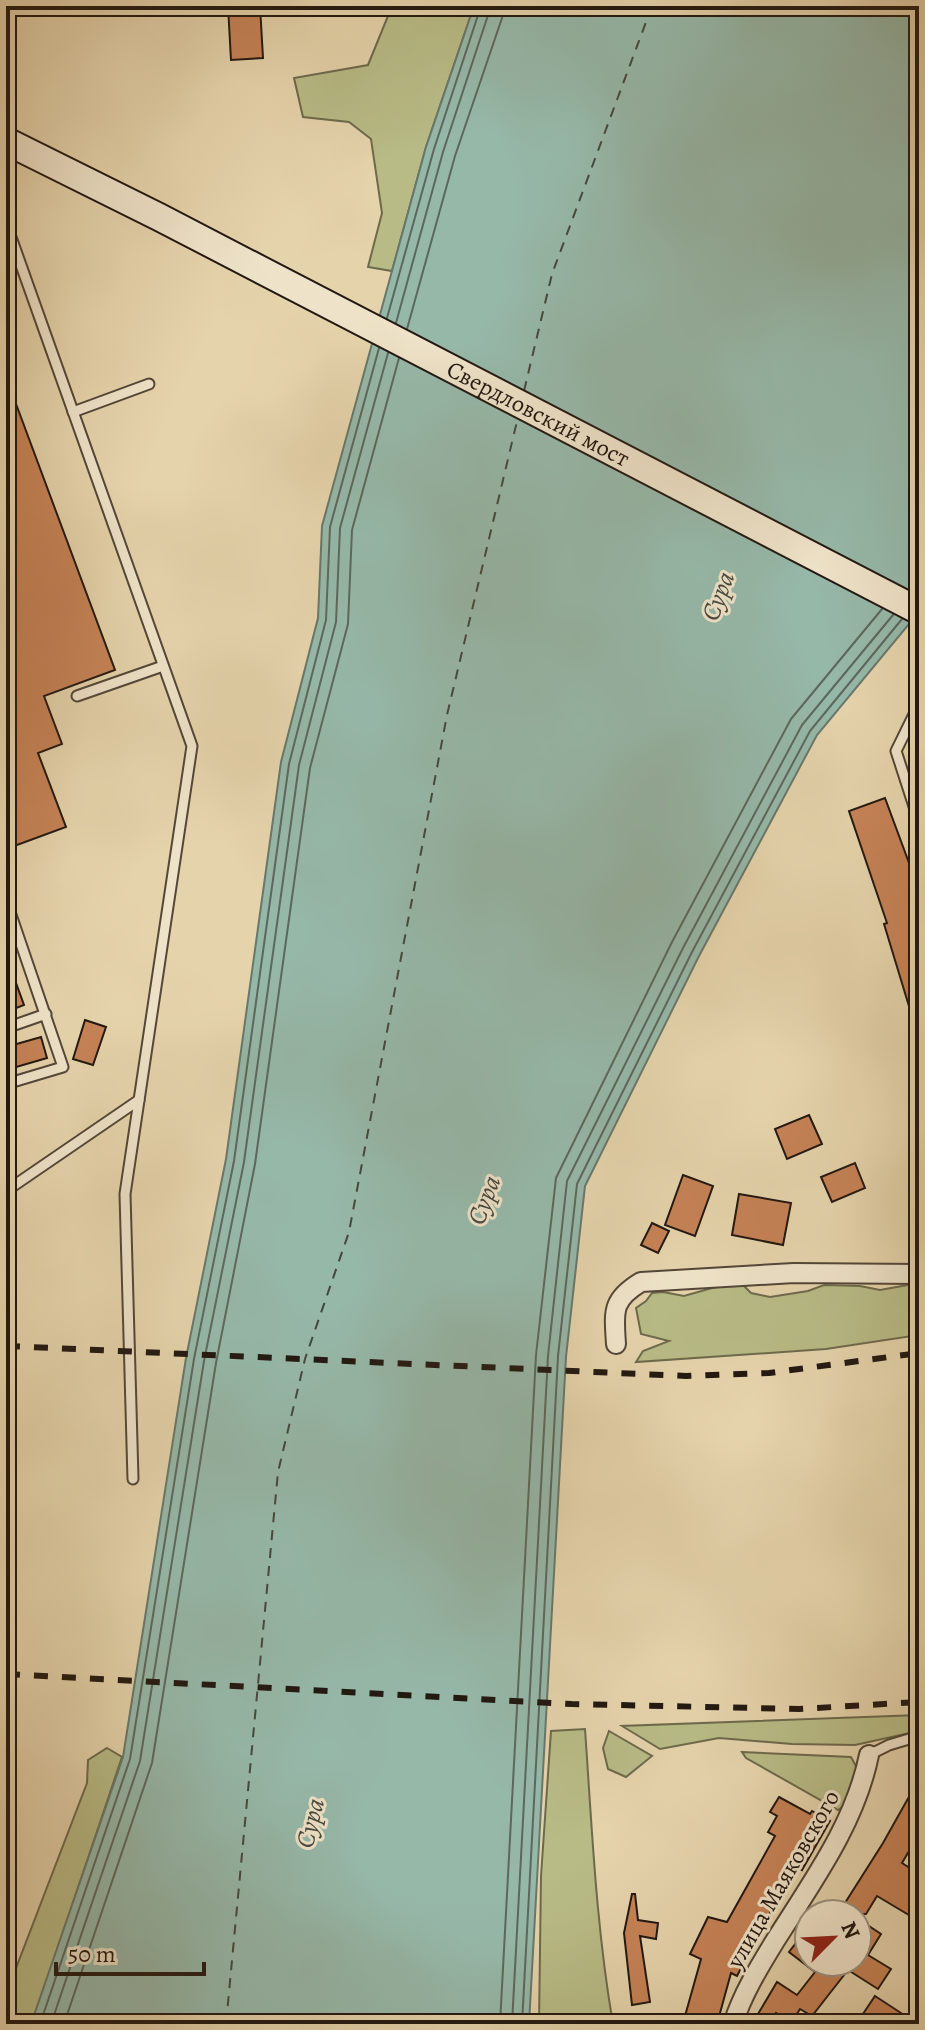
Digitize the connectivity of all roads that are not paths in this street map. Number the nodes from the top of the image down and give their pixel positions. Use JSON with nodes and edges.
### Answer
{"nodes":[{"id":1,"x":7,"y":143,"type":"edge"},
{"id":2,"x":6,"y":223,"type":"edge"},
{"id":3,"x":149,"y":384,"type":"dead end"},
{"id":4,"x":73,"y":412,"type":"junction"},
{"id":5,"x":919,"y":611,"type":"edge"},
{"id":6,"x":163,"y":666,"type":"junction"},
{"id":7,"x":77,"y":696,"type":"dead end"},
{"id":8,"x":919,"y":704,"type":"edge"},
{"id":9,"x":919,"y":822,"type":"edge"},
{"id":10,"x":6,"y":900,"type":"edge"},
{"id":11,"x":46,"y":1014,"type":"junction"},
{"id":12,"x":6,"y":1028,"type":"edge"},
{"id":13,"x":6,"y":1084,"type":"edge"},
{"id":14,"x":139,"y":1100,"type":"junction"},
{"id":15,"x":6,"y":1191,"type":"edge"},
{"id":16,"x":919,"y":1274,"type":"edge"},
{"id":17,"x":616,"y":1344,"type":"dead end"},
{"id":18,"x":133,"y":1479,"type":"dead end"},
{"id":19,"x":919,"y":1736,"type":"edge"},
{"id":20,"x":869,"y":1755,"type":"joint"},
{"id":21,"x":733,"y":2024,"type":"edge"}],
"edges":[{"from":1,"to":5,"type":"main road","name":"Свердловский мост"},
{"from":2,"to":4,"type":"lane"},
{"from":3,"to":4,"type":"lane"},
{"from":4,"to":6,"type":"lane"},
{"from":6,"to":7,"type":"lane"},
{"from":6,"to":14,"type":"lane"},
{"from":8,"to":9,"type":"lane"},
{"from":10,"to":11,"type":"lane"},
{"from":11,"to":12,"type":"lane"},
{"from":11,"to":13,"type":"lane"},
{"from":14,"to":15,"type":"lane"},
{"from":14,"to":18,"type":"lane"},
{"from":16,"to":17,"type":"street"},
{"from":19,"to":20,"type":"lane"},
{"from":20,"to":21,"type":"street","name":"улица Маяковского"}]}
